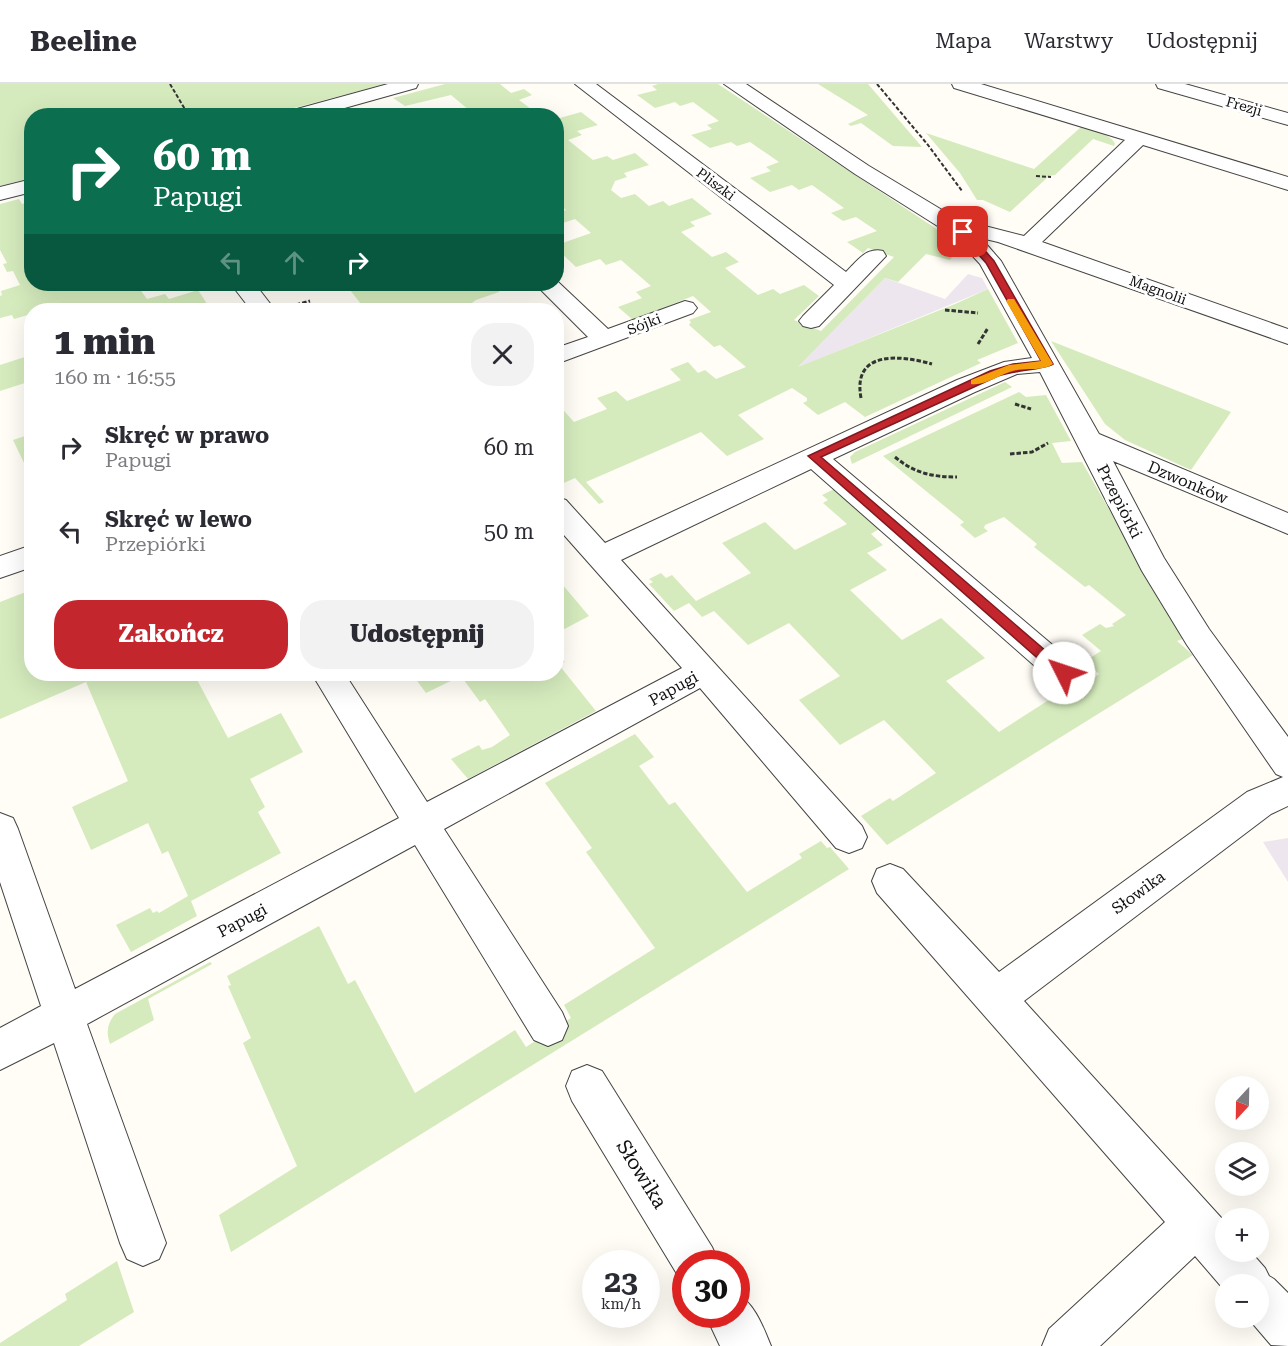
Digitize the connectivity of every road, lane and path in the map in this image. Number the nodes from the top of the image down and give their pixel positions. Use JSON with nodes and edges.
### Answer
{"nodes":[{"id":1,"x":170,"y":84,"type":"edge"},
{"id":2,"x":409,"y":84,"type":"edge"},
{"id":3,"x":584,"y":84,"type":"edge"},
{"id":4,"x":733,"y":84,"type":"edge"},
{"id":5,"x":877,"y":84,"type":"edge"},
{"id":6,"x":961,"y":84,"type":"edge"},
{"id":7,"x":1165,"y":84,"type":"edge"},
{"id":8,"x":184,"y":108,"type":"edge"},
{"id":9,"x":346,"y":108,"type":"edge"},
{"id":10,"x":1288,"y":119,"type":"edge"},
{"id":11,"x":1139,"y":138,"type":"junction"},
{"id":12,"x":956,"y":179,"type":"dead end"},
{"id":13,"x":1288,"y":184,"type":"edge"},
{"id":14,"x":24,"y":187,"type":"edge"},
{"id":15,"x":0,"y":194,"type":"edge"},
{"id":16,"x":963,"y":232,"type":"junction"},
{"id":17,"x":1028,"y":244,"type":"junction"},
{"id":18,"x":875,"y":256,"type":"dead end"},
{"id":19,"x":847,"y":284,"type":"junction"},
{"id":20,"x":248,"y":291,"type":"edge"},
{"id":21,"x":554,"y":291,"type":"edge"},
{"id":22,"x":258,"y":303,"type":"edge"},
{"id":23,"x":685,"y":308,"type":"dead end"},
{"id":24,"x":945,"y":310,"type":"dead end"},
{"id":25,"x":985,"y":313,"type":"dead end"},
{"id":26,"x":991,"y":319,"type":"dead end"},
{"id":27,"x":811,"y":321,"type":"dead end"},
{"id":28,"x":1288,"y":337,"type":"edge"},
{"id":29,"x":604,"y":339,"type":"junction"},
{"id":30,"x":970,"y":350,"type":"dead end"},
{"id":31,"x":564,"y":354,"type":"edge"},
{"id":32,"x":936,"y":359,"type":"dead end"},
{"id":33,"x":919,"y":360,"type":"dead end"},
{"id":34,"x":1047,"y":364,"type":"junction"},
{"id":35,"x":1014,"y":404,"type":"dead end"},
{"id":36,"x":1035,"y":411,"type":"dead end"},
{"id":37,"x":1088,"y":440,"type":"junction"},
{"id":38,"x":1050,"y":441,"type":"dead end"},
{"id":39,"x":888,"y":451,"type":"dead end"},
{"id":40,"x":1010,"y":454,"type":"dead end"},
{"id":41,"x":813,"y":456,"type":"junction"},
{"id":42,"x":957,"y":477,"type":"dead end"},
{"id":43,"x":564,"y":516,"type":"edge"},
{"id":44,"x":1288,"y":524,"type":"edge"},
{"id":45,"x":601,"y":557,"type":"junction"},
{"id":46,"x":704,"y":671,"type":"junction"},
{"id":47,"x":1064,"y":673,"type":"dead end"},
{"id":48,"x":332,"y":681,"type":"edge"},
{"id":49,"x":1285,"y":765,"type":"edge"},
{"id":50,"x":421,"y":825,"type":"junction"},
{"id":51,"x":0,"y":830,"type":"edge"},
{"id":52,"x":849,"y":837,"type":"dead end"},
{"id":53,"x":890,"y":881,"type":"dead end"},
{"id":54,"x":996,"y":998,"type":"junction"},
{"id":55,"x":64,"y":1015,"type":"junction"},
{"id":56,"x":548,"y":1026,"type":"dead end"},
{"id":57,"x":0,"y":1050,"type":"edge"},
{"id":58,"x":587,"y":1086,"type":"dead end"},
{"id":59,"x":1196,"y":1224,"type":"junction"},
{"id":60,"x":143,"y":1243,"type":"dead end"},
{"id":61,"x":688,"y":1250,"type":"edge"},
{"id":62,"x":1240,"y":1274,"type":"edge"},
{"id":63,"x":1269,"y":1307,"type":"edge"},
{"id":64,"x":736,"y":1328,"type":"edge"},
{"id":65,"x":1288,"y":1328,"type":"edge"},
{"id":66,"x":747,"y":1346,"type":"edge"},
{"id":67,"x":1066,"y":1346,"type":"edge"}],
"edges":[{"from":1,"to":8,"type":"path"},
{"from":2,"to":9,"type":"street"},
{"from":3,"to":19,"type":"street","name":"Pliszki"},
{"from":4,"to":16,"type":"street"},
{"from":5,"to":12,"type":"path"},
{"from":6,"to":11,"type":"street"},
{"from":7,"to":10,"type":"street","name":"Frezji"},
{"from":11,"to":13,"type":"street"},
{"from":11,"to":17,"type":"street"},
{"from":14,"to":15,"type":"street"},
{"from":16,"to":17,"type":"street","name":"Magnolii"},
{"from":16,"to":34,"type":"street","name":"Przepiórki"},
{"from":17,"to":28,"type":"street","name":"Magnolii"},
{"from":18,"to":19,"type":"street"},
{"from":19,"to":27,"type":"street"},
{"from":20,"to":22,"type":"street"},
{"from":21,"to":29,"type":"street"},
{"from":23,"to":29,"type":"street","name":"Sójki"},
{"from":24,"to":25,"type":"path"},
{"from":26,"to":30,"type":"path"},
{"from":29,"to":31,"type":"street","name":"Sójki"},
{"from":32,"to":33,"type":"path"},
{"from":34,"to":37,"type":"street","name":"Przepiórki"},
{"from":34,"to":41,"type":"street"},
{"from":35,"to":36,"type":"path"},
{"from":37,"to":44,"type":"street","name":"Dzwonków"},
{"from":37,"to":49,"type":"street","name":"Przepiórki"},
{"from":38,"to":40,"type":"path"},
{"from":39,"to":42,"type":"path"},
{"from":41,"to":45,"type":"street"},
{"from":41,"to":47,"type":"street"},
{"from":43,"to":45,"type":"street","name":"Papugi"},
{"from":45,"to":46,"type":"street","name":"Papugi"},
{"from":46,"to":50,"type":"street","name":"Papugi"},
{"from":46,"to":52,"type":"street","name":"Papugi"},
{"from":48,"to":50,"type":"street"},
{"from":49,"to":54,"type":"street","name":"Słowika"},
{"from":50,"to":55,"type":"street","name":"Papugi"},
{"from":50,"to":56,"type":"street"},
{"from":51,"to":55,"type":"street"},
{"from":53,"to":54,"type":"street"},
{"from":54,"to":59,"type":"street"},
{"from":55,"to":57,"type":"street","name":"Papugi"},
{"from":55,"to":60,"type":"street"},
{"from":58,"to":61,"type":"street","name":"Słowika"},
{"from":59,"to":62,"type":"street"},
{"from":59,"to":67,"type":"street"},
{"from":63,"to":65,"type":"street"},
{"from":64,"to":66,"type":"street"}]}
